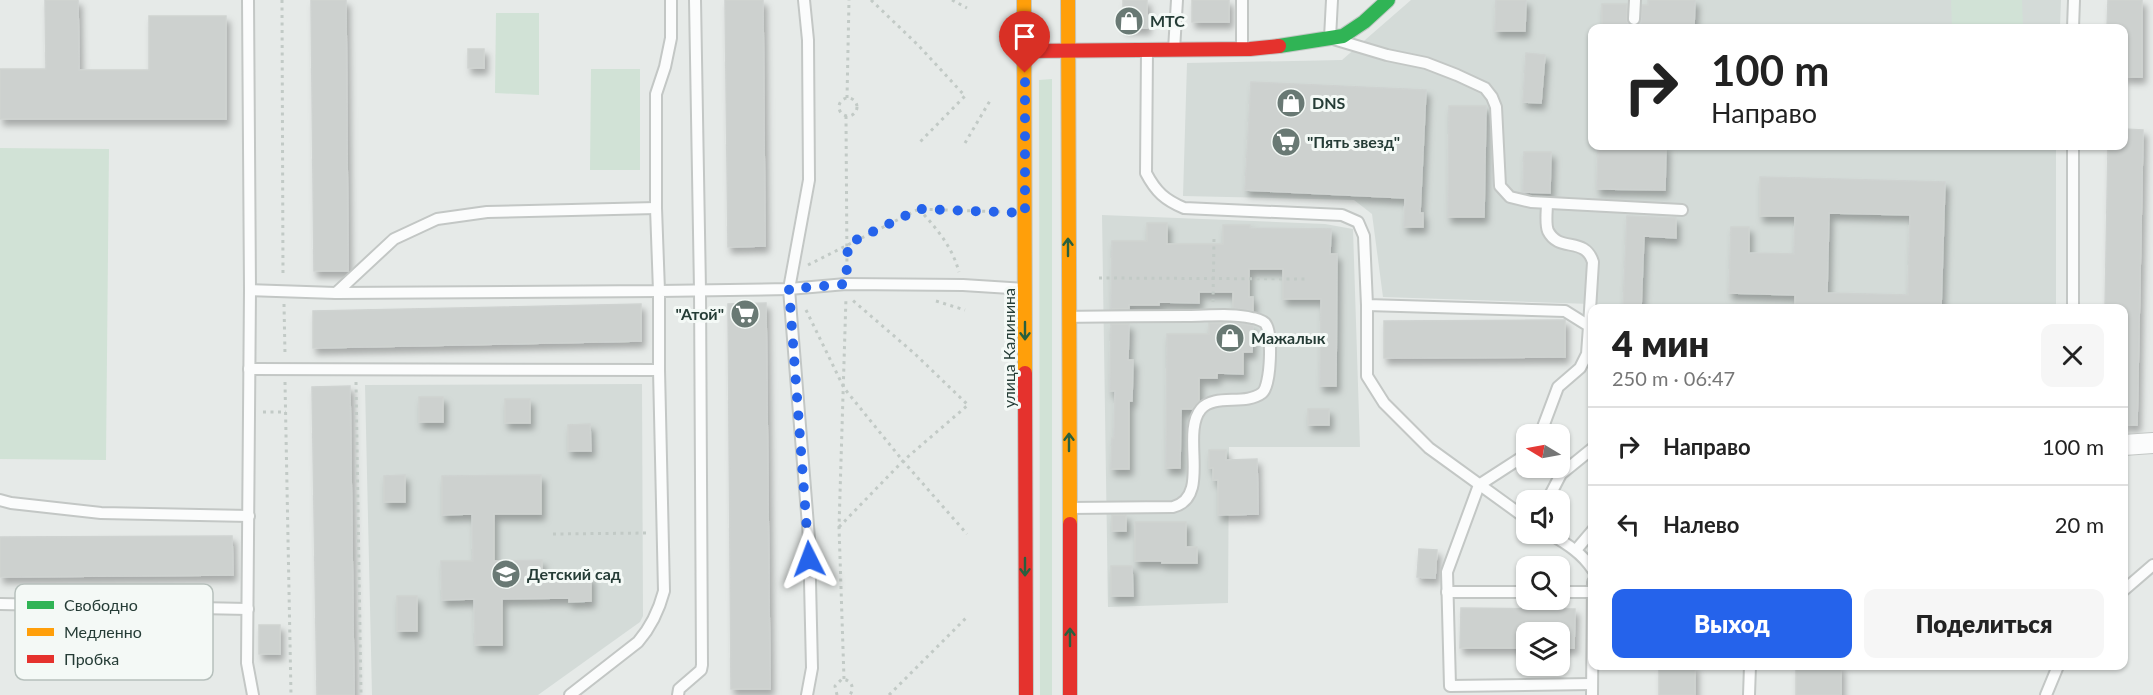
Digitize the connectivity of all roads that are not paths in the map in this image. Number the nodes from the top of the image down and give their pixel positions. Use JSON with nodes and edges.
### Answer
{"nodes":[{"id":1,"x":248,"y":0,"type":"edge"},
{"id":2,"x":671,"y":0,"type":"edge"},
{"id":3,"x":695,"y":0,"type":"edge"},
{"id":4,"x":804,"y":0,"type":"edge"},
{"id":5,"x":1024,"y":0,"type":"edge"},
{"id":6,"x":1068,"y":0,"type":"edge"},
{"id":7,"x":1177,"y":0,"type":"edge"},
{"id":8,"x":1242,"y":0,"type":"edge"},
{"id":9,"x":1332,"y":0,"type":"edge"},
{"id":10,"x":1388,"y":0,"type":"edge"},
{"id":11,"x":1635,"y":0,"type":"edge"},
{"id":12,"x":2074,"y":0,"type":"edge"},
{"id":13,"x":1634,"y":19,"type":"dead end"},
{"id":14,"x":2073,"y":24,"type":"edge"},
{"id":15,"x":1330,"y":38,"type":"junction"},
{"id":16,"x":1242,"y":49,"type":"junction"},
{"id":17,"x":1147,"y":50,"type":"junction"},
{"id":18,"x":1174,"y":50,"type":"junction"},
{"id":19,"x":1025,"y":51,"type":"junction"},
{"id":20,"x":1068,"y":51,"type":"junction"},
{"id":21,"x":2073,"y":150,"type":"edge"},
{"id":22,"x":1547,"y":203,"type":"junction"},
{"id":23,"x":656,"y":208,"type":"junction"},
{"id":24,"x":1682,"y":210,"type":"dead end"},
{"id":25,"x":789,"y":289,"type":"junction"},
{"id":26,"x":250,"y":290,"type":"junction"},
{"id":27,"x":700,"y":290,"type":"junction"},
{"id":28,"x":1025,"y":290,"type":"junction"},
{"id":29,"x":659,"y":291,"type":"junction"},
{"id":30,"x":336,"y":293,"type":"junction"},
{"id":31,"x":1590,"y":304,"type":"edge"},
{"id":32,"x":2073,"y":304,"type":"edge"},
{"id":33,"x":1367,"y":305,"type":"junction"},
{"id":34,"x":1068,"y":317,"type":"junction"},
{"id":35,"x":1588,"y":325,"type":"edge"},
{"id":36,"x":1588,"y":340,"type":"edge"},
{"id":37,"x":249,"y":369,"type":"junction"},
{"id":38,"x":660,"y":370,"type":"junction"},
{"id":39,"x":1544,"y":424,"type":"edge"},
{"id":40,"x":2153,"y":443,"type":"edge"},
{"id":41,"x":2128,"y":445,"type":"edge"},
{"id":42,"x":1588,"y":451,"type":"edge"},
{"id":43,"x":1516,"y":461,"type":"edge"},
{"id":44,"x":1570,"y":463,"type":"edge"},
{"id":45,"x":1479,"y":485,"type":"junction"},
{"id":46,"x":0,"y":500,"type":"edge"},
{"id":47,"x":1069,"y":508,"type":"junction"},
{"id":48,"x":1516,"y":511,"type":"edge"},
{"id":49,"x":249,"y":516,"type":"junction"},
{"id":50,"x":1588,"y":536,"type":"edge"},
{"id":51,"x":1566,"y":544,"type":"edge"},
{"id":52,"x":1576,"y":550,"type":"junction"},
{"id":53,"x":1588,"y":562,"type":"edge"},
{"id":54,"x":2153,"y":565,"type":"edge"},
{"id":55,"x":2128,"y":587,"type":"edge"},
{"id":56,"x":1447,"y":592,"type":"junction"},
{"id":57,"x":1516,"y":592,"type":"edge"},
{"id":58,"x":1570,"y":592,"type":"edge"},
{"id":59,"x":1588,"y":592,"type":"edge"},
{"id":60,"x":0,"y":604,"type":"edge"},
{"id":61,"x":15,"y":604,"type":"edge"},
{"id":62,"x":213,"y":608,"type":"edge"},
{"id":63,"x":248,"y":609,"type":"junction"},
{"id":64,"x":1592,"y":670,"type":"edge"},
{"id":65,"x":1750,"y":670,"type":"edge"},
{"id":66,"x":2056,"y":670,"type":"edge"},
{"id":67,"x":1592,"y":690,"type":"edge"},
{"id":68,"x":253,"y":695,"type":"edge"},
{"id":69,"x":570,"y":695,"type":"edge"},
{"id":70,"x":678,"y":695,"type":"edge"},
{"id":71,"x":807,"y":695,"type":"edge"},
{"id":72,"x":1026,"y":695,"type":"edge"},
{"id":73,"x":1070,"y":695,"type":"edge"},
{"id":74,"x":1749,"y":695,"type":"edge"},
{"id":75,"x":2046,"y":695,"type":"edge"}],
"edges":[{"from":1,"to":26,"type":"lane"},
{"from":2,"to":23,"type":"lane"},
{"from":3,"to":27,"type":"lane"},
{"from":4,"to":25,"type":"lane"},
{"from":5,"to":19,"type":"main road","name":"улица Калинина"},
{"from":6,"to":20,"type":"main road"},
{"from":7,"to":18,"type":"lane"},
{"from":8,"to":16,"type":"lane"},
{"from":9,"to":15,"type":"lane"},
{"from":10,"to":15,"type":"main road"},
{"from":11,"to":13,"type":"lane"},
{"from":12,"to":14,"type":"lane"},
{"from":15,"to":16,"type":"main road"},
{"from":15,"to":22,"type":"lane"},
{"from":16,"to":18,"type":"main road"},
{"from":17,"to":18,"type":"main road"},
{"from":17,"to":20,"type":"main road"},
{"from":17,"to":33,"type":"lane"},
{"from":19,"to":20,"type":"main road"},
{"from":19,"to":28,"type":"main road","name":"улица Калинина"},
{"from":34,"to":20,"type":"main road","one_way":true},
{"from":21,"to":32,"type":"lane"},
{"from":22,"to":24,"type":"lane"},
{"from":22,"to":31,"type":"lane"},
{"from":23,"to":29,"type":"lane"},
{"from":23,"to":30,"type":"lane"},
{"from":25,"to":27,"type":"lane"},
{"from":25,"to":28,"type":"lane"},
{"from":25,"to":71,"type":"lane"},
{"from":26,"to":30,"type":"lane"},
{"from":26,"to":37,"type":"lane"},
{"from":27,"to":29,"type":"lane"},
{"from":27,"to":70,"type":"lane"},
{"from":28,"to":72,"type":"main road","name":"улица Калинина","one_way":true},
{"from":29,"to":30,"type":"lane"},
{"from":29,"to":38,"type":"lane"},
{"from":33,"to":35,"type":"lane"},
{"from":33,"to":45,"type":"lane"},
{"from":47,"to":34,"type":"main road","one_way":true},
{"from":34,"to":47,"type":"lane"},
{"from":36,"to":39,"type":"lane"},
{"from":37,"to":38,"type":"lane"},
{"from":37,"to":49,"type":"lane"},
{"from":38,"to":69,"type":"lane"},
{"from":40,"to":41,"type":"street"},
{"from":42,"to":44,"type":"lane"},
{"from":43,"to":45,"type":"lane"},
{"from":45,"to":48,"type":"lane"},
{"from":45,"to":56,"type":"lane"},
{"from":46,"to":49,"type":"lane"},
{"from":73,"to":47,"type":"main road","one_way":true},
{"from":49,"to":63,"type":"lane"},
{"from":50,"to":52,"type":"lane"},
{"from":51,"to":52,"type":"lane"},
{"from":52,"to":53,"type":"lane"},
{"from":54,"to":55,"type":"lane"},
{"from":56,"to":57,"type":"lane"},
{"from":56,"to":67,"type":"lane"},
{"from":58,"to":59,"type":"lane"},
{"from":60,"to":61,"type":"lane"},
{"from":62,"to":63,"type":"lane"},
{"from":63,"to":68,"type":"lane"},
{"from":64,"to":67,"type":"lane"},
{"from":65,"to":74,"type":"lane"},
{"from":66,"to":75,"type":"lane"}]}
